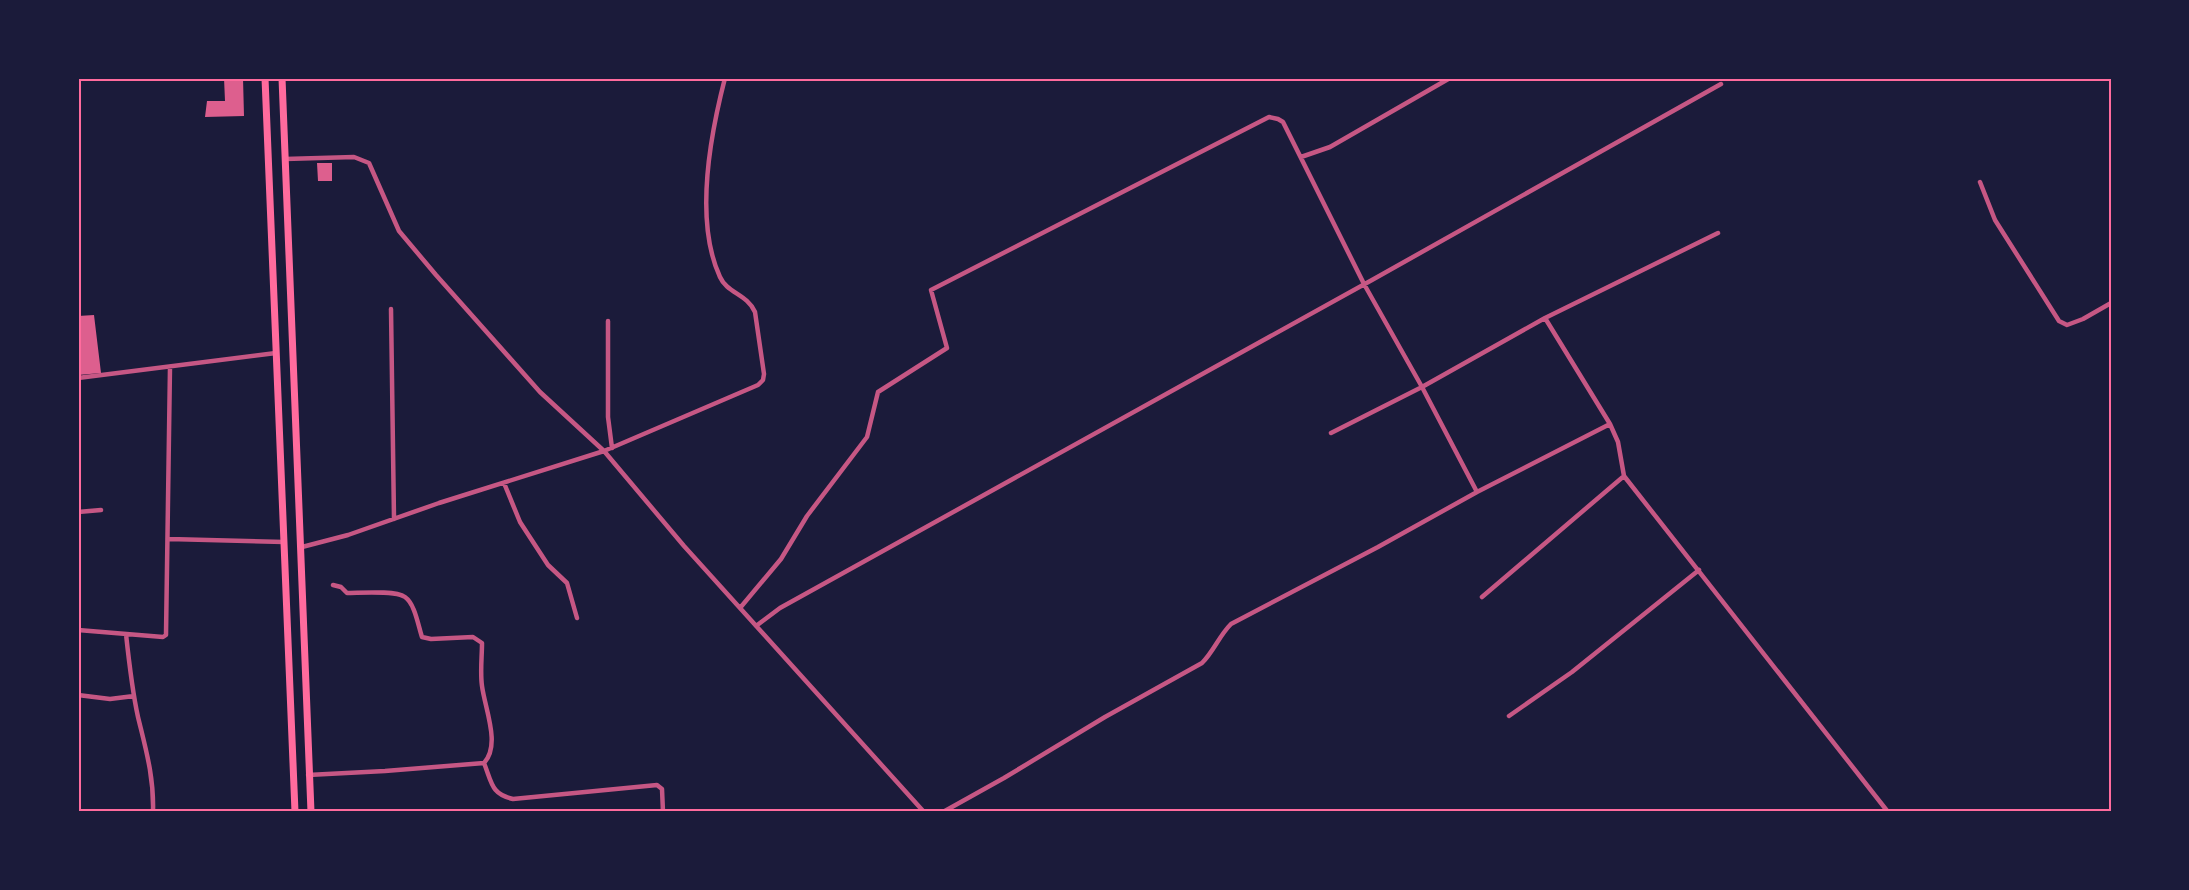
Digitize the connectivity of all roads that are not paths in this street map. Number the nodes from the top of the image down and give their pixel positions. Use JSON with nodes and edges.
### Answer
{"nodes":[{"id":1,"x":265,"y":78,"type":"edge"},
{"id":2,"x":282,"y":78,"type":"edge"},
{"id":3,"x":725,"y":78,"type":"edge"},
{"id":4,"x":1450,"y":78,"type":"edge"},
{"id":5,"x":1721,"y":84,"type":"dead end"},
{"id":6,"x":1301,"y":157,"type":"junction"},
{"id":7,"x":285,"y":159,"type":"junction"},
{"id":8,"x":1980,"y":182,"type":"dead end"},
{"id":9,"x":1718,"y":233,"type":"dead end"},
{"id":10,"x":1364,"y":284,"type":"junction"},
{"id":11,"x":2111,"y":303,"type":"edge"},
{"id":12,"x":392,"y":309,"type":"dead end"},
{"id":13,"x":1545,"y":318,"type":"junction"},
{"id":14,"x":608,"y":321,"type":"dead end"},
{"id":15,"x":276,"y":352,"type":"junction"},
{"id":16,"x":170,"y":367,"type":"junction"},
{"id":17,"x":78,"y":378,"type":"edge"},
{"id":18,"x":1422,"y":387,"type":"junction"},
{"id":19,"x":1610,"y":424,"type":"junction"},
{"id":20,"x":1331,"y":433,"type":"dead end"},
{"id":21,"x":612,"y":448,"type":"junction"},
{"id":22,"x":604,"y":451,"type":"junction"},
{"id":23,"x":1624,"y":476,"type":"junction"},
{"id":24,"x":504,"y":483,"type":"junction"},
{"id":25,"x":1477,"y":492,"type":"junction"},
{"id":26,"x":101,"y":510,"type":"dead end"},
{"id":27,"x":78,"y":512,"type":"edge"},
{"id":28,"x":394,"y":519,"type":"junction"},
{"id":29,"x":169,"y":539,"type":"junction"},
{"id":30,"x":284,"y":542,"type":"junction"},
{"id":31,"x":302,"y":548,"type":"junction"},
{"id":32,"x":1699,"y":570,"type":"junction"},
{"id":33,"x":333,"y":585,"type":"dead end"},
{"id":34,"x":1482,"y":597,"type":"dead end"},
{"id":35,"x":740,"y":608,"type":"junction"},
{"id":36,"x":577,"y":618,"type":"dead end"},
{"id":37,"x":756,"y":626,"type":"junction"},
{"id":38,"x":78,"y":630,"type":"edge"},
{"id":39,"x":126,"y":634,"type":"junction"},
{"id":40,"x":78,"y":695,"type":"edge"},
{"id":41,"x":134,"y":696,"type":"junction"},
{"id":42,"x":1509,"y":717,"type":"dead end"},
{"id":43,"x":484,"y":764,"type":"junction"},
{"id":44,"x":308,"y":774,"type":"junction"},
{"id":45,"x":153,"y":812,"type":"edge"},
{"id":46,"x":295,"y":812,"type":"edge"},
{"id":47,"x":311,"y":812,"type":"edge"},
{"id":48,"x":663,"y":812,"type":"edge"},
{"id":49,"x":924,"y":812,"type":"edge"},
{"id":50,"x":943,"y":812,"type":"edge"},
{"id":51,"x":1888,"y":812,"type":"edge"}],
"edges":[{"from":1,"to":15,"type":"main road"},
{"from":2,"to":7,"type":"main road"},
{"from":3,"to":21,"type":"street"},
{"from":4,"to":6,"type":"street"},
{"from":5,"to":10,"type":"street"},
{"from":6,"to":10,"type":"street"},
{"from":6,"to":35,"type":"street"},
{"from":7,"to":22,"type":"street"},
{"from":7,"to":31,"type":"main road"},
{"from":8,"to":11,"type":"street"},
{"from":9,"to":13,"type":"street"},
{"from":10,"to":18,"type":"street"},
{"from":10,"to":37,"type":"street"},
{"from":12,"to":28,"type":"street"},
{"from":13,"to":18,"type":"street"},
{"from":13,"to":19,"type":"street"},
{"from":14,"to":21,"type":"street"},
{"from":15,"to":16,"type":"street"},
{"from":15,"to":30,"type":"main road"},
{"from":16,"to":17,"type":"street"},
{"from":16,"to":29,"type":"street"},
{"from":18,"to":20,"type":"street"},
{"from":18,"to":25,"type":"street"},
{"from":19,"to":23,"type":"street"},
{"from":19,"to":25,"type":"street"},
{"from":21,"to":22,"type":"street"},
{"from":22,"to":24,"type":"street"},
{"from":22,"to":35,"type":"street"},
{"from":23,"to":32,"type":"street"},
{"from":23,"to":34,"type":"street"},
{"from":24,"to":28,"type":"street"},
{"from":24,"to":36,"type":"street"},
{"from":25,"to":50,"type":"street"},
{"from":26,"to":27,"type":"street"},
{"from":28,"to":31,"type":"street"},
{"from":29,"to":30,"type":"street"},
{"from":29,"to":39,"type":"street"},
{"from":30,"to":46,"type":"main road"},
{"from":31,"to":44,"type":"main road"},
{"from":32,"to":42,"type":"street"},
{"from":32,"to":51,"type":"street"},
{"from":33,"to":43,"type":"street"},
{"from":35,"to":37,"type":"street"},
{"from":37,"to":49,"type":"street"},
{"from":38,"to":39,"type":"street"},
{"from":39,"to":41,"type":"street"},
{"from":40,"to":41,"type":"street"},
{"from":41,"to":45,"type":"street"},
{"from":43,"to":44,"type":"street"},
{"from":43,"to":48,"type":"street"},
{"from":44,"to":47,"type":"main road"}]}
